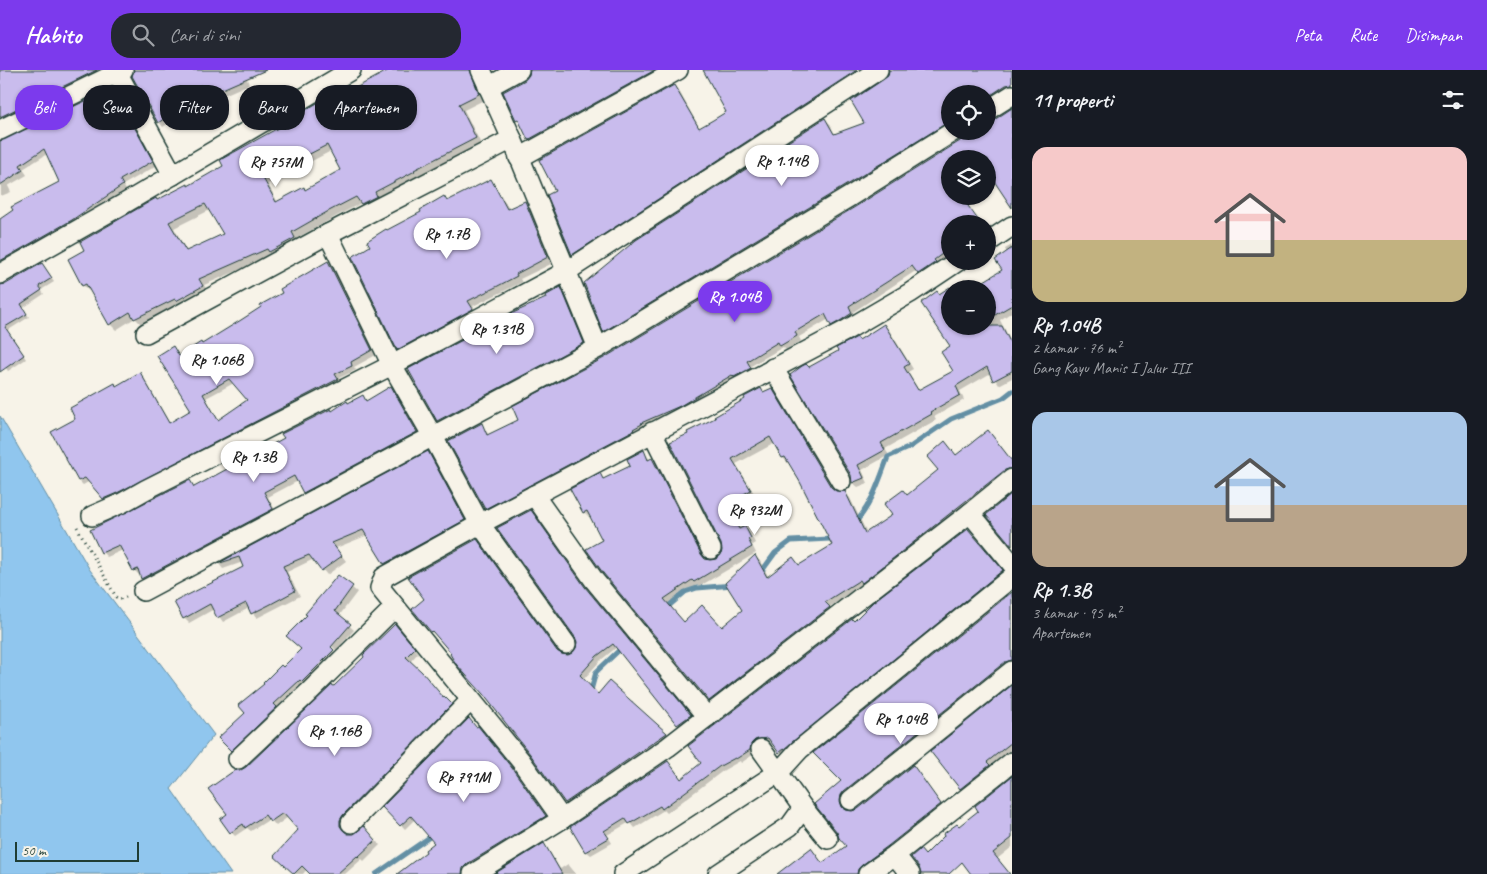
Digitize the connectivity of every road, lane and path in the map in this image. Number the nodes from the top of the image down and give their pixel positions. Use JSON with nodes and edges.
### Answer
{"nodes":[{"id":1,"x":351,"y":70,"type":"edge"},
{"id":2,"x":481,"y":70,"type":"edge"},
{"id":3,"x":518,"y":70,"type":"edge"},
{"id":4,"x":678,"y":70,"type":"edge"},
{"id":5,"x":878,"y":70,"type":"edge"},
{"id":6,"x":120,"y":71,"type":"edge"},
{"id":7,"x":488,"y":88,"type":"junction"},
{"id":8,"x":1012,"y":95,"type":"edge"},
{"id":9,"x":996,"y":105,"type":"edge"},
{"id":10,"x":0,"y":130,"type":"edge"},
{"id":11,"x":512,"y":139,"type":"junction"},
{"id":12,"x":941,"y":139,"type":"edge"},
{"id":13,"x":520,"y":158,"type":"junction"},
{"id":14,"x":173,"y":175,"type":"junction"},
{"id":15,"x":1012,"y":226,"type":"edge"},
{"id":16,"x":328,"y":234,"type":"junction"},
{"id":17,"x":996,"y":237,"type":"edge"},
{"id":18,"x":944,"y":270,"type":"edge"},
{"id":19,"x":566,"y":271,"type":"junction"},
{"id":20,"x":0,"y":274,"type":"edge"},
{"id":21,"x":146,"y":334,"type":"dead end"},
{"id":22,"x":598,"y":348,"type":"junction"},
{"id":23,"x":392,"y":365,"type":"junction"},
{"id":24,"x":773,"y":368,"type":"junction"},
{"id":25,"x":652,"y":432,"type":"junction"},
{"id":26,"x":432,"y":435,"type":"junction"},
{"id":27,"x":1012,"y":479,"type":"edge"},
{"id":28,"x":840,"y":481,"type":"dead end"},
{"id":29,"x":534,"y":495,"type":"junction"},
{"id":30,"x":970,"y":513,"type":"junction"},
{"id":31,"x":92,"y":516,"type":"joint"},
{"id":32,"x":480,"y":524,"type":"junction"},
{"id":33,"x":711,"y":548,"type":"dead end"},
{"id":34,"x":1012,"y":564,"type":"edge"},
{"id":35,"x":1012,"y":577,"type":"edge"},
{"id":36,"x":143,"y":590,"type":"joint"},
{"id":37,"x":395,"y":607,"type":"junction"},
{"id":38,"x":566,"y":644,"type":"dead end"},
{"id":39,"x":1012,"y":671,"type":"edge"},
{"id":40,"x":471,"y":700,"type":"junction"},
{"id":41,"x":707,"y":717,"type":"junction"},
{"id":42,"x":760,"y":749,"type":"dead end"},
{"id":43,"x":238,"y":759,"type":"dead end"},
{"id":44,"x":1012,"y":762,"type":"edge"},
{"id":45,"x":778,"y":772,"type":"junction"},
{"id":46,"x":851,"y":800,"type":"dead end"},
{"id":47,"x":803,"y":808,"type":"junction"},
{"id":48,"x":562,"y":819,"type":"junction"},
{"id":49,"x":351,"y":823,"type":"dead end"},
{"id":50,"x":828,"y":839,"type":"dead end"},
{"id":51,"x":895,"y":855,"type":"junction"},
{"id":52,"x":473,"y":874,"type":"edge"},
{"id":53,"x":623,"y":874,"type":"edge"},
{"id":54,"x":718,"y":874,"type":"edge"},
{"id":55,"x":868,"y":874,"type":"edge"},
{"id":56,"x":910,"y":874,"type":"edge"}],
"edges":[{"from":1,"to":14,"type":"street"},
{"from":2,"to":7,"type":"street"},
{"from":3,"to":7,"type":"street"},
{"from":4,"to":13,"type":"street"},
{"from":5,"to":19,"type":"street"},
{"from":6,"to":10,"type":"street"},
{"from":6,"to":14,"type":"street"},
{"from":7,"to":11,"type":"street"},
{"from":8,"to":9,"type":"street"},
{"from":11,"to":13,"type":"street"},
{"from":11,"to":16,"type":"street"},
{"from":12,"to":22,"type":"street"},
{"from":13,"to":19,"type":"street"},
{"from":14,"to":20,"type":"street"},
{"from":15,"to":17,"type":"street"},
{"from":16,"to":21,"type":"street"},
{"from":16,"to":23,"type":"street"},
{"from":18,"to":24,"type":"street"},
{"from":19,"to":22,"type":"street"},
{"from":19,"to":23,"type":"street"},
{"from":22,"to":26,"type":"street"},
{"from":23,"to":26,"type":"street"},
{"from":23,"to":31,"type":"street"},
{"from":24,"to":25,"type":"street"},
{"from":24,"to":28,"type":"street"},
{"from":25,"to":29,"type":"street"},
{"from":25,"to":33,"type":"street"},
{"from":26,"to":32,"type":"street"},
{"from":26,"to":36,"type":"street"},
{"from":27,"to":30,"type":"street"},
{"from":29,"to":32,"type":"street"},
{"from":29,"to":41,"type":"street"},
{"from":30,"to":34,"type":"street"},
{"from":30,"to":41,"type":"street"},
{"from":31,"to":36,"type":"path"},
{"from":32,"to":37,"type":"street"},
{"from":32,"to":38,"type":"street"},
{"from":35,"to":45,"type":"street"},
{"from":37,"to":40,"type":"street"},
{"from":37,"to":43,"type":"street"},
{"from":39,"to":46,"type":"street"},
{"from":40,"to":48,"type":"street"},
{"from":40,"to":49,"type":"street"},
{"from":41,"to":48,"type":"street"},
{"from":42,"to":45,"type":"street"},
{"from":44,"to":51,"type":"street"},
{"from":45,"to":47,"type":"street"},
{"from":45,"to":53,"type":"street"},
{"from":47,"to":50,"type":"street"},
{"from":47,"to":54,"type":"street"},
{"from":48,"to":52,"type":"street"},
{"from":51,"to":55,"type":"street"},
{"from":51,"to":56,"type":"street"}]}
